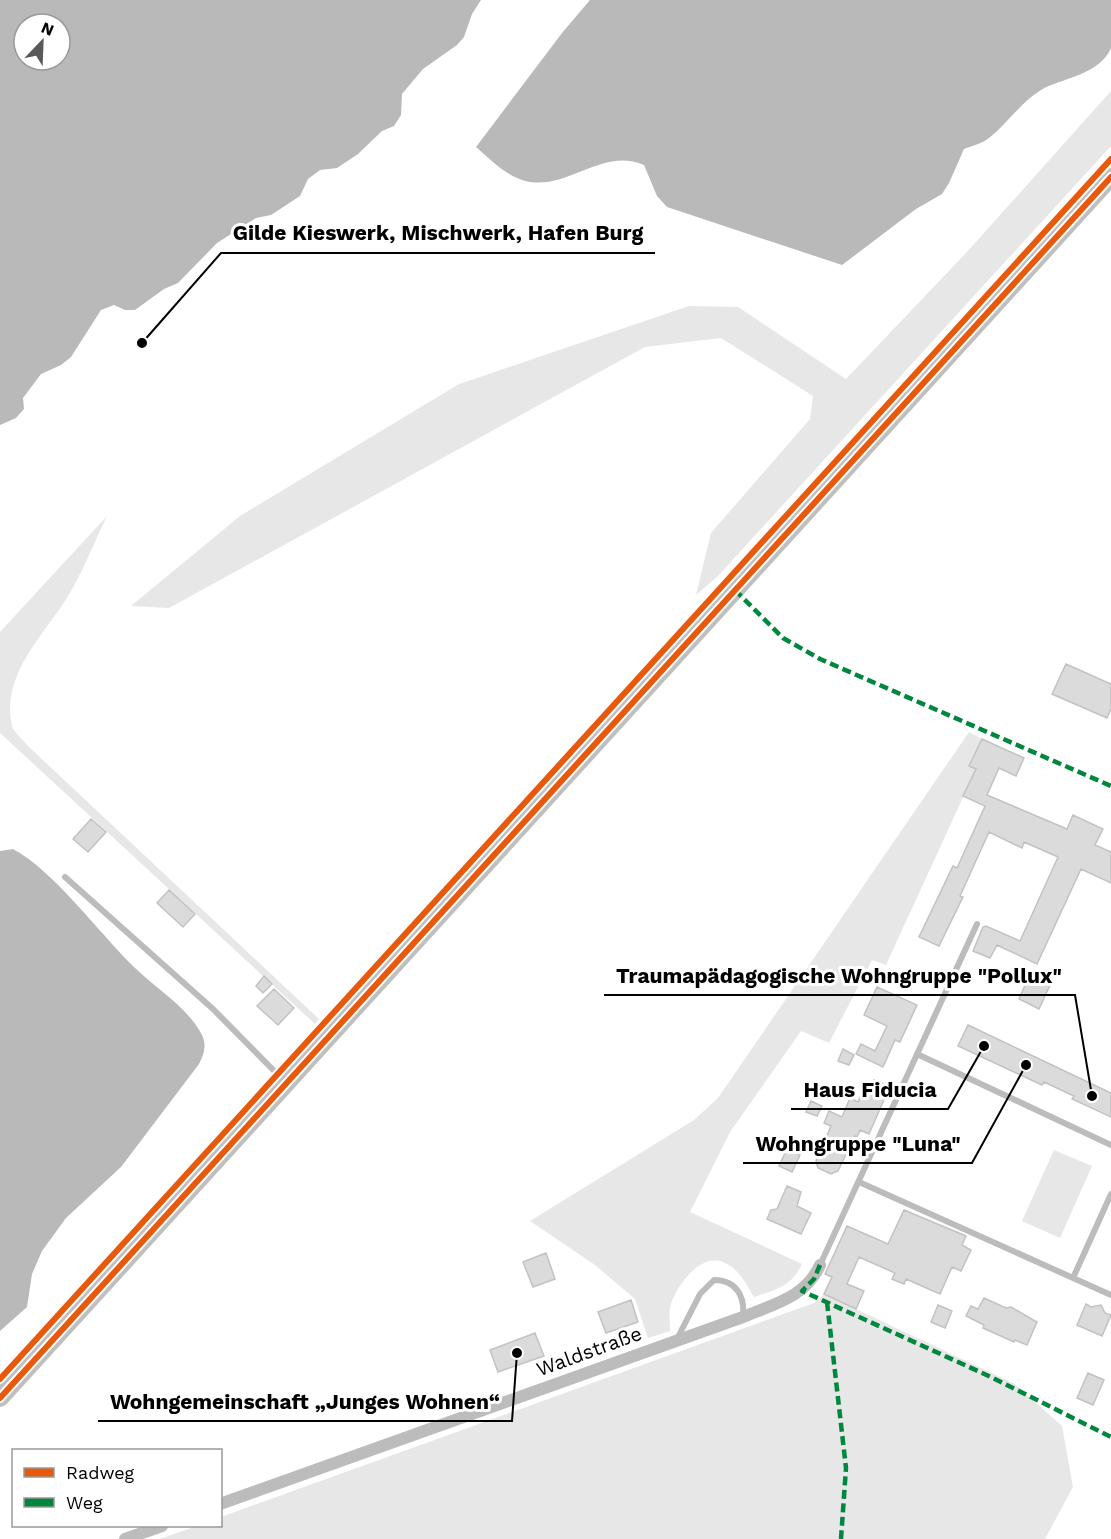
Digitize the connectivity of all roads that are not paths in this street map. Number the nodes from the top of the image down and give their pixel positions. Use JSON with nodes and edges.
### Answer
{"nodes":[{"id":1,"x":1111,"y":177,"type":"edge"},
{"id":2,"x":65,"y":877,"type":"dead end"},
{"id":3,"x":977,"y":924,"type":"dead end"},
{"id":4,"x":917,"y":1054,"type":"junction"},
{"id":5,"x":286,"y":1083,"type":"junction"},
{"id":6,"x":1111,"y":1145,"type":"edge"},
{"id":7,"x":859,"y":1182,"type":"junction"},
{"id":8,"x":1111,"y":1194,"type":"edge"},
{"id":9,"x":820,"y":1265,"type":"joint"},
{"id":10,"x":1072,"y":1278,"type":"junction"},
{"id":11,"x":1111,"y":1295,"type":"edge"},
{"id":12,"x":743,"y":1317,"type":"junction"},
{"id":13,"x":677,"y":1341,"type":"junction"},
{"id":14,"x":0,"y":1398,"type":"edge"},
{"id":15,"x":222,"y":1503,"type":"edge"},
{"id":16,"x":159,"y":1527,"type":"edge"},
{"id":17,"x":125,"y":1539,"type":"edge"}],
"edges":[{"from":1,"to":5,"type":"street"},
{"from":2,"to":5,"type":"lane"},
{"from":3,"to":4,"type":"lane"},
{"from":4,"to":6,"type":"lane"},
{"from":4,"to":7,"type":"lane"},
{"from":5,"to":14,"type":"street"},
{"from":7,"to":9,"type":"lane"},
{"from":7,"to":10,"type":"lane"},
{"from":8,"to":10,"type":"lane"},
{"from":9,"to":12,"type":"street","name":"Waldstraße"},
{"from":10,"to":11,"type":"lane"},
{"from":12,"to":13,"type":"street","name":"Waldstraße"},
{"from":12,"to":13,"type":"lane"},
{"from":13,"to":15,"type":"street","name":"Waldstraße"},
{"from":16,"to":17,"type":"street"}]}
